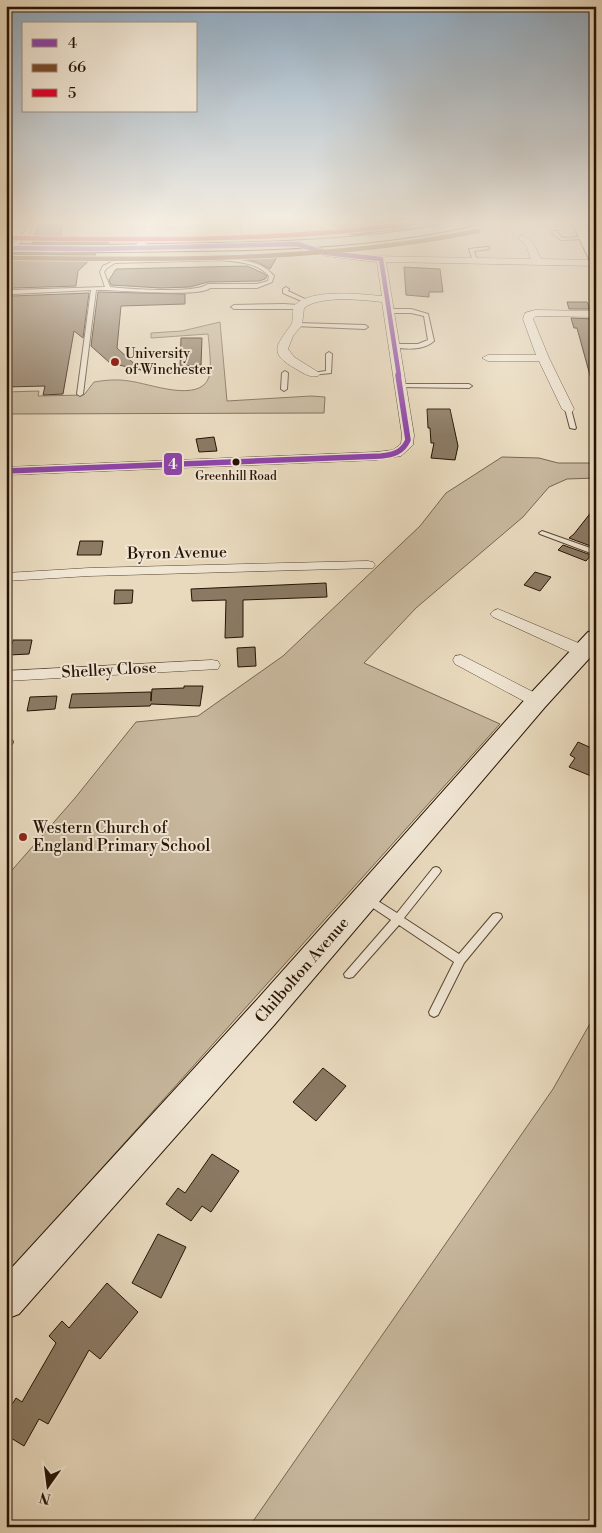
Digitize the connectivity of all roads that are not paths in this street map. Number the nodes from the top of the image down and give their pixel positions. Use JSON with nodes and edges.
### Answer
{"nodes":[{"id":1,"x":94,"y":293,"type":"edge"},
{"id":2,"x":286,"y":293,"type":"edge"},
{"id":3,"x":385,"y":293,"type":"edge"},
{"id":4,"x":386,"y":298,"type":"junction"},
{"id":5,"x":302,"y":304,"type":"junction"},
{"id":6,"x":234,"y":307,"type":"dead end"},
{"id":7,"x":388,"y":311,"type":"junction"},
{"id":8,"x":596,"y":314,"type":"edge"},
{"id":9,"x":297,"y":325,"type":"junction"},
{"id":10,"x":365,"y":327,"type":"dead end"},
{"id":11,"x":393,"y":346,"type":"junction"},
{"id":12,"x":328,"y":354,"type":"dead end"},
{"id":13,"x":488,"y":358,"type":"dead end"},
{"id":14,"x":543,"y":358,"type":"junction"},
{"id":15,"x":301,"y":367,"type":"junction"},
{"id":16,"x":285,"y":373,"type":"joint"},
{"id":17,"x":314,"y":374,"type":"joint"},
{"id":18,"x":400,"y":386,"type":"junction"},
{"id":19,"x":469,"y":386,"type":"dead end"},
{"id":20,"x":284,"y":389,"type":"dead end"},
{"id":21,"x":80,"y":394,"type":"dead end"},
{"id":22,"x":568,"y":409,"type":"joint"},
{"id":23,"x":573,"y":428,"type":"dead end"},
{"id":24,"x":6,"y":471,"type":"edge"},
{"id":25,"x":542,"y":534,"type":"dead end"},
{"id":26,"x":596,"y":553,"type":"edge"},
{"id":27,"x":368,"y":565,"type":"dead end"},
{"id":28,"x":6,"y":577,"type":"edge"},
{"id":29,"x":498,"y":614,"type":"dead end"},
{"id":30,"x":589,"y":644,"type":"edge"},
{"id":31,"x":461,"y":660,"type":"dead end"},
{"id":32,"x":212,"y":665,"type":"dead end"},
{"id":33,"x":6,"y":676,"type":"edge"},
{"id":34,"x":537,"y":700,"type":"junction"},
{"id":35,"x":436,"y":871,"type":"dead end"},
{"id":36,"x":365,"y":897,"type":"junction"},
{"id":37,"x":497,"y":917,"type":"dead end"},
{"id":38,"x":398,"y":919,"type":"junction"},
{"id":39,"x":460,"y":960,"type":"junction"},
{"id":40,"x":349,"y":974,"type":"dead end"},
{"id":41,"x":434,"y":1012,"type":"dead end"},
{"id":42,"x":6,"y":1301,"type":"edge"}],
"edges":[{"from":1,"to":21,"type":"lane"},
{"from":2,"to":5,"type":"lane"},
{"from":3,"to":4,"type":"street"},
{"from":4,"to":5,"type":"street"},
{"from":4,"to":7,"type":"street"},
{"from":5,"to":6,"type":"lane"},
{"from":5,"to":9,"type":"street"},
{"from":7,"to":11,"type":"street"},
{"from":7,"to":11,"type":"lane"},
{"from":8,"to":14,"type":"street"},
{"from":9,"to":10,"type":"lane"},
{"from":9,"to":15,"type":"street"},
{"from":11,"to":18,"type":"street"},
{"from":12,"to":17,"type":"lane"},
{"from":13,"to":14,"type":"street"},
{"from":14,"to":22,"type":"street"},
{"from":15,"to":16,"type":"street"},
{"from":15,"to":17,"type":"street"},
{"from":16,"to":20,"type":"lane"},
{"from":18,"to":19,"type":"lane"},
{"from":18,"to":24,"type":"street"},
{"from":22,"to":23,"type":"lane"},
{"from":25,"to":26,"type":"lane"},
{"from":27,"to":28,"type":"street","name":"Byron Avenue"},
{"from":29,"to":30,"type":"street"},
{"from":30,"to":34,"type":"main road","name":"Chilbolton Avenue"},
{"from":31,"to":34,"type":"street"},
{"from":32,"to":33,"type":"street","name":"Shelley Close"},
{"from":34,"to":36,"type":"main road","name":"Chilbolton Avenue"},
{"from":35,"to":38,"type":"lane"},
{"from":36,"to":38,"type":"lane"},
{"from":36,"to":42,"type":"main road","name":"Chilbolton Avenue"},
{"from":37,"to":39,"type":"lane"},
{"from":38,"to":39,"type":"lane"},
{"from":38,"to":40,"type":"lane"},
{"from":39,"to":41,"type":"lane"}]}
